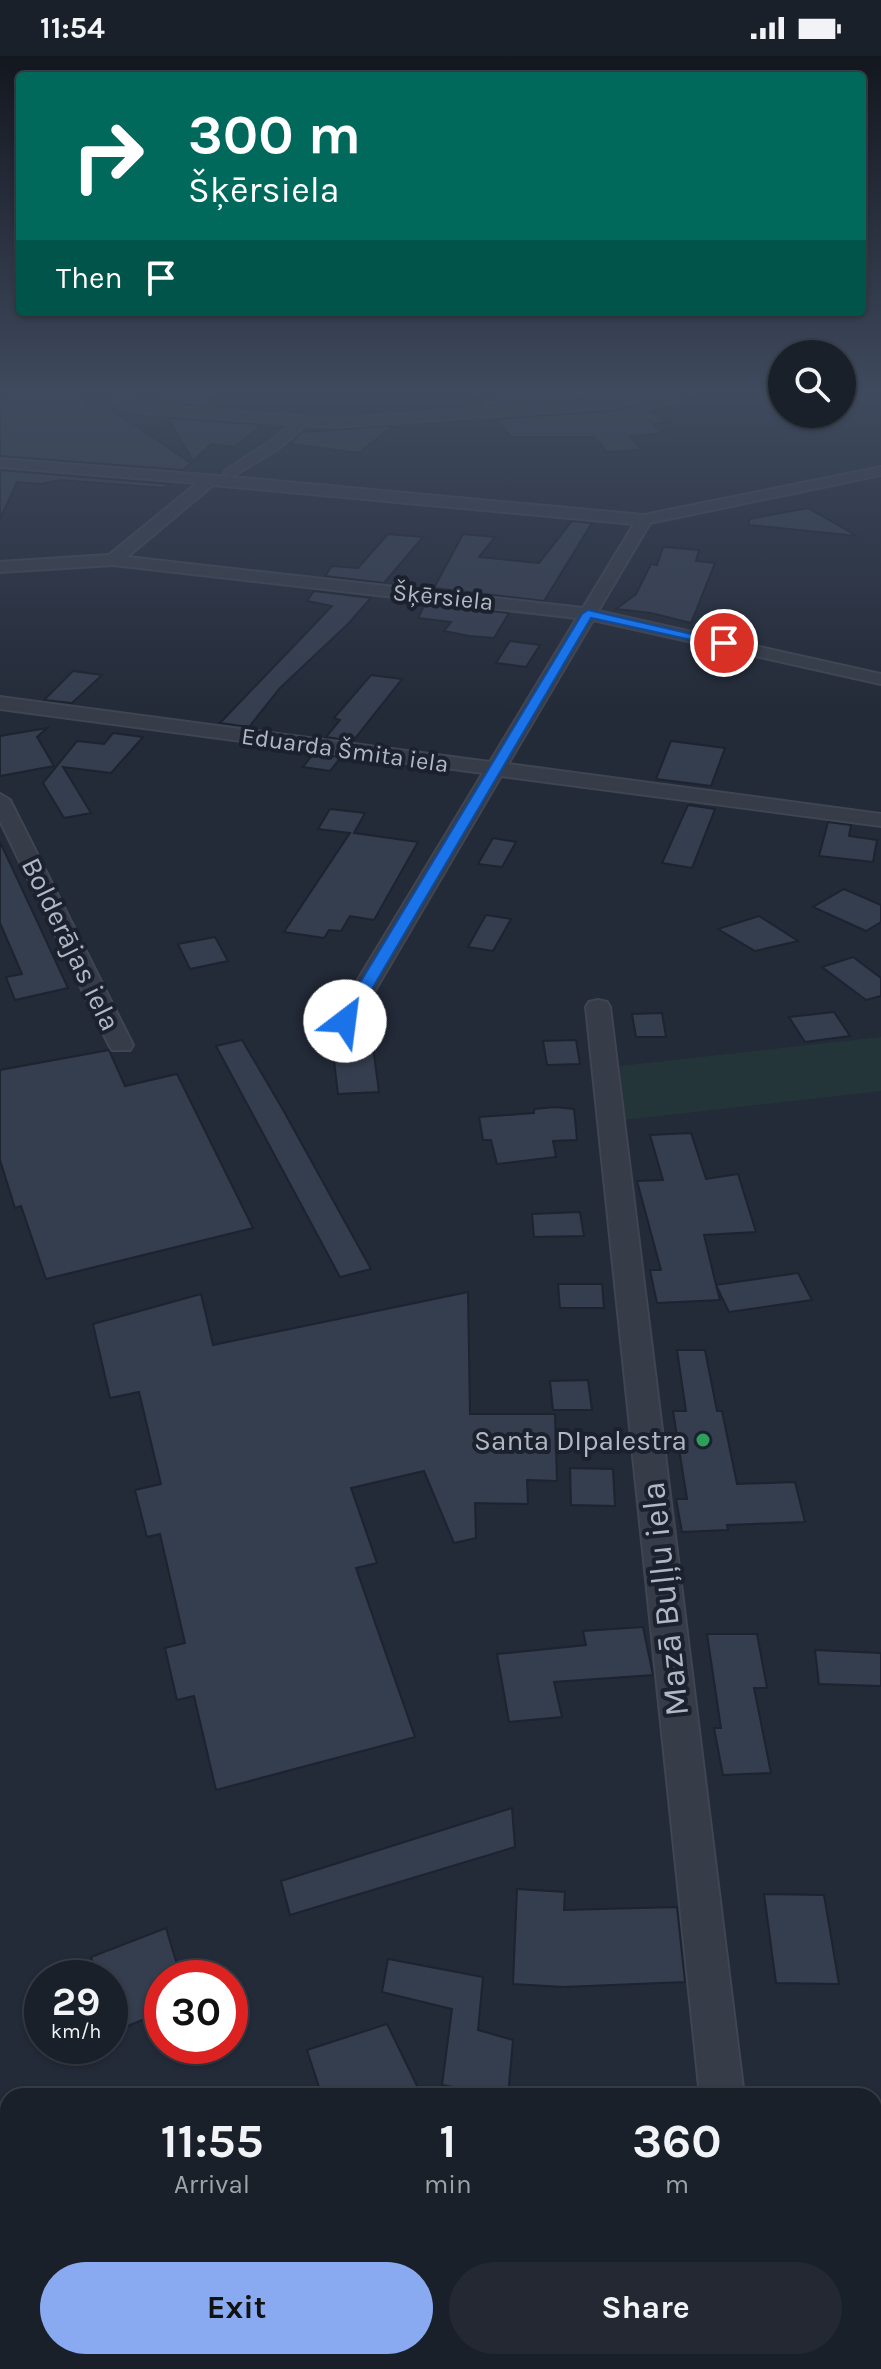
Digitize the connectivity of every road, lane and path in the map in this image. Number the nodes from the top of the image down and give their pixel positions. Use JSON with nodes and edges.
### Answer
{"nodes":[{"id":1,"x":187,"y":499,"type":"edge"},
{"id":2,"x":415,"y":499,"type":"edge"},
{"id":3,"x":746,"y":499,"type":"edge"},
{"id":4,"x":644,"y":520,"type":"junction"},
{"id":5,"x":113,"y":560,"type":"junction"},
{"id":6,"x":0,"y":567,"type":"edge"},
{"id":7,"x":588,"y":614,"type":"junction"},
{"id":8,"x":881,"y":679,"type":"edge"},
{"id":9,"x":0,"y":703,"type":"edge"},
{"id":10,"x":494,"y":769,"type":"junction"},
{"id":11,"x":0,"y":800,"type":"edge"},
{"id":12,"x":881,"y":820,"type":"edge"},
{"id":13,"x":598,"y":1007,"type":"dead end"},
{"id":14,"x":345,"y":1021,"type":"dead end"},
{"id":15,"x":121,"y":1045,"type":"dead end"},
{"id":16,"x":721,"y":2088,"type":"edge"}],
"edges":[{"from":1,"to":5,"type":"street"},
{"from":2,"to":4,"type":"street"},
{"from":3,"to":4,"type":"street"},
{"from":4,"to":7,"type":"street"},
{"from":5,"to":6,"type":"street","name":"Šķērsiela"},
{"from":5,"to":7,"type":"street","name":"Šķērsiela"},
{"from":7,"to":8,"type":"street","name":"Šķērsiela"},
{"from":7,"to":10,"type":"street"},
{"from":9,"to":10,"type":"street","name":"Eduarda Šmita iela"},
{"from":10,"to":12,"type":"street","name":"Eduarda Šmita iela"},
{"from":10,"to":14,"type":"street"},
{"from":11,"to":15,"type":"street","name":"Bolderājas iela"},
{"from":13,"to":16,"type":"street","name":"Mazā Buļļu iela"}]}
